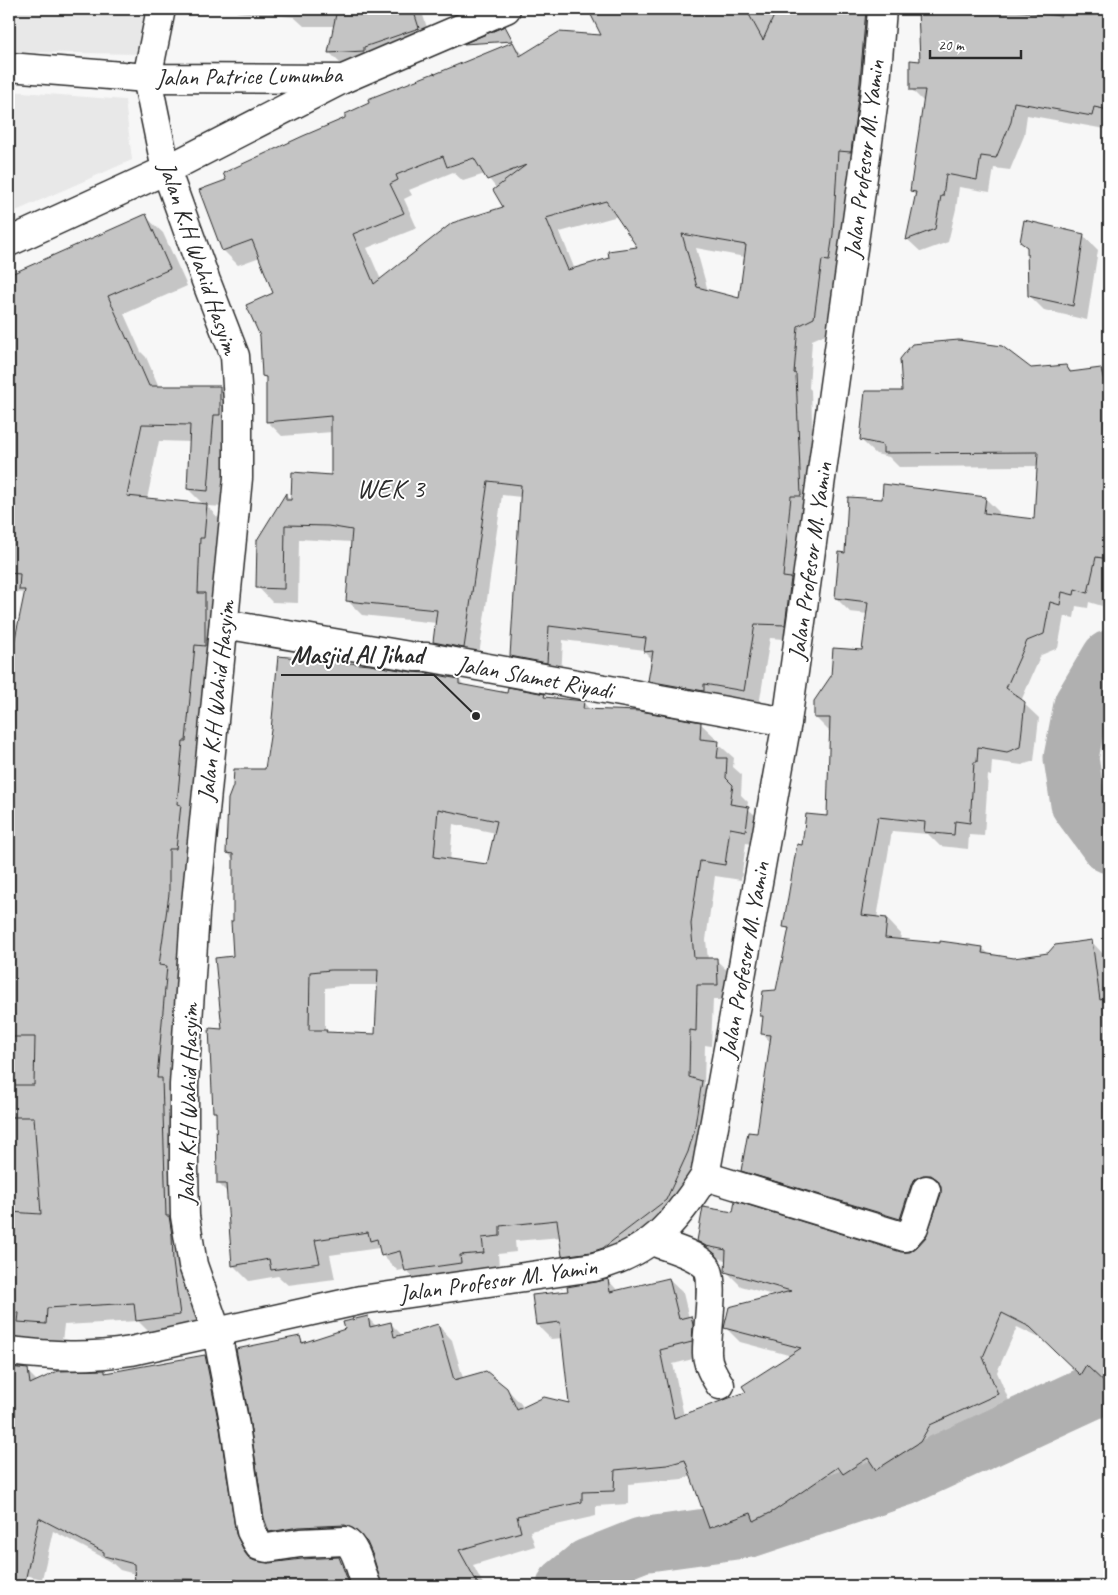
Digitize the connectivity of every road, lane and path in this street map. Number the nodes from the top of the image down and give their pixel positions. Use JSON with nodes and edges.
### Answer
{"nodes":[{"id":1,"x":161,"y":9,"type":"edge"},
{"id":2,"x":506,"y":9,"type":"edge"},
{"id":3,"x":882,"y":9,"type":"edge"},
{"id":4,"x":9,"y":67,"type":"edge"},
{"id":5,"x":147,"y":78,"type":"junction"},
{"id":6,"x":342,"y":79,"type":"junction"},
{"id":7,"x":166,"y":170,"type":"junction"},
{"id":8,"x":9,"y":242,"type":"edge"},
{"id":9,"x":224,"y":624,"type":"junction"},
{"id":10,"x":787,"y":722,"type":"junction"},
{"id":11,"x":705,"y":1176,"type":"junction"},
{"id":12,"x":926,"y":1190,"type":"dead end"},
{"id":13,"x":652,"y":1241,"type":"junction"},
{"id":14,"x":217,"y":1333,"type":"junction"},
{"id":15,"x":9,"y":1351,"type":"edge"},
{"id":16,"x":720,"y":1385,"type":"dead end"},
{"id":17,"x":367,"y":1586,"type":"edge"}],
"edges":[{"from":1,"to":5,"type":"street"},
{"from":2,"to":6,"type":"street","name":"Jalan Patrice Lumumba"},
{"from":3,"to":10,"type":"street","name":"Jalan Profesor M. Yamin"},
{"from":4,"to":5,"type":"street","name":"Jalan Patrice Lumumba"},
{"from":5,"to":6,"type":"street","name":"Jalan Patrice Lumumba"},
{"from":5,"to":7,"type":"street","name":"Jalan K.H Wahid Hasyim"},
{"from":6,"to":7,"type":"street"},
{"from":7,"to":8,"type":"street"},
{"from":7,"to":9,"type":"street","name":"Jalan K.H Wahid Hasyim"},
{"from":9,"to":10,"type":"street","name":"Jalan Slamet Riyadi"},
{"from":9,"to":14,"type":"street","name":"Jalan K.H Wahid Hasyim"},
{"from":10,"to":11,"type":"street","name":"Jalan Profesor M. Yamin"},
{"from":11,"to":12,"type":"street"},
{"from":11,"to":13,"type":"street","name":"Jalan Profesor M. Yamin"},
{"from":13,"to":14,"type":"street","name":"Jalan Profesor M. Yamin"},
{"from":13,"to":16,"type":"street"},
{"from":14,"to":15,"type":"street","name":"Jalan Profesor M. Yamin"},
{"from":14,"to":17,"type":"street","name":"Jalan K.H Wahid Hasyim"}]}
